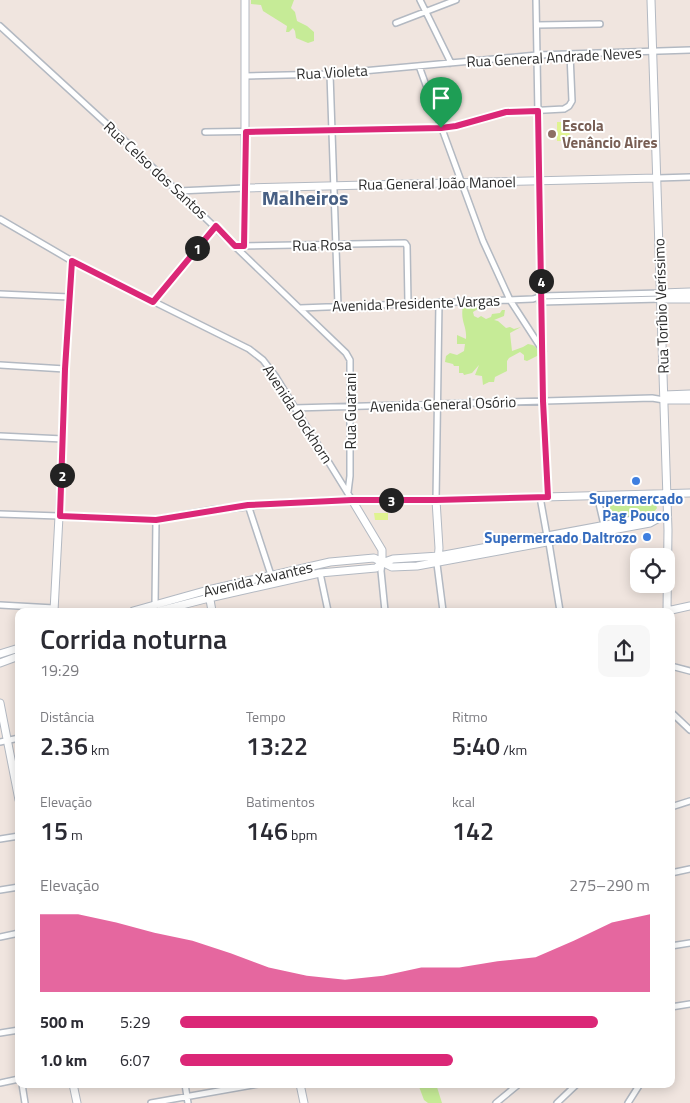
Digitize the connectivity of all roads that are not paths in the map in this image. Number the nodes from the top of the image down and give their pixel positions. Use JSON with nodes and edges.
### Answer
{"nodes":[{"id":1,"x":245,"y":0,"type":"edge"},
{"id":2,"x":420,"y":0,"type":"edge"},
{"id":3,"x":456,"y":0,"type":"edge"},
{"id":4,"x":536,"y":0,"type":"edge"},
{"id":5,"x":651,"y":0,"type":"edge"},
{"id":6,"x":426,"y":11,"type":"junction"},
{"id":7,"x":396,"y":23,"type":"dead end"},
{"id":8,"x":600,"y":24,"type":"dead end"},
{"id":9,"x":537,"y":25,"type":"junction"},
{"id":10,"x":0,"y":26,"type":"edge"},
{"id":11,"x":690,"y":50,"type":"edge"},
{"id":12,"x":652,"y":51,"type":"junction"},
{"id":13,"x":570,"y":54,"type":"junction"},
{"id":14,"x":537,"y":55,"type":"junction"},
{"id":15,"x":451,"y":63,"type":"junction"},
{"id":16,"x":419,"y":66,"type":"junction"},
{"id":17,"x":330,"y":74,"type":"junction"},
{"id":18,"x":246,"y":76,"type":"junction"},
{"id":19,"x":538,"y":111,"type":"junction"},
{"id":20,"x":441,"y":128,"type":"junction"},
{"id":21,"x":332,"y":130,"type":"junction"},
{"id":22,"x":205,"y":132,"type":"dead end"},
{"id":23,"x":246,"y":132,"type":"junction"},
{"id":24,"x":690,"y":177,"type":"edge"},
{"id":25,"x":657,"y":178,"type":"junction"},
{"id":26,"x":540,"y":181,"type":"junction"},
{"id":27,"x":461,"y":183,"type":"junction"},
{"id":28,"x":333,"y":186,"type":"junction"},
{"id":29,"x":245,"y":188,"type":"junction"},
{"id":30,"x":178,"y":191,"type":"junction"},
{"id":31,"x":0,"y":219,"type":"edge"},
{"id":32,"x":216,"y":226,"type":"junction"},
{"id":33,"x":336,"y":245,"type":"junction"},
{"id":34,"x":235,"y":246,"type":"junction"},
{"id":35,"x":244,"y":246,"type":"junction"},
{"id":36,"x":72,"y":261,"type":"junction"},
{"id":37,"x":690,"y":292,"type":"edge"},
{"id":38,"x":0,"y":294,"type":"edge"},
{"id":39,"x":542,"y":296,"type":"junction"},
{"id":40,"x":661,"y":296,"type":"junction"},
{"id":41,"x":69,"y":297,"type":"junction"},
{"id":42,"x":533,"y":299,"type":"junction"},
{"id":43,"x":690,"y":299,"type":"edge"},
{"id":44,"x":510,"y":300,"type":"junction"},
{"id":45,"x":153,"y":302,"type":"junction"},
{"id":46,"x":439,"y":302,"type":"junction"},
{"id":47,"x":408,"y":303,"type":"junction"},
{"id":48,"x":542,"y":303,"type":"junction"},
{"id":49,"x":338,"y":306,"type":"junction"},
{"id":50,"x":300,"y":308,"type":"junction"},
{"id":51,"x":543,"y":352,"type":"junction"},
{"id":52,"x":350,"y":360,"type":"joint"},
{"id":53,"x":0,"y":365,"type":"edge"},
{"id":54,"x":65,"y":369,"type":"junction"},
{"id":55,"x":690,"y":394,"type":"edge"},
{"id":56,"x":664,"y":397,"type":"junction"},
{"id":57,"x":690,"y":400,"type":"edge"},
{"id":58,"x":543,"y":401,"type":"junction"},
{"id":59,"x":437,"y":405,"type":"junction"},
{"id":60,"x":350,"y":407,"type":"junction"},
{"id":61,"x":294,"y":408,"type":"junction"},
{"id":62,"x":0,"y":436,"type":"edge"},
{"id":63,"x":63,"y":439,"type":"junction"},
{"id":64,"x":348,"y":492,"type":"junction"},
{"id":65,"x":690,"y":493,"type":"edge"},
{"id":66,"x":667,"y":494,"type":"junction"},
{"id":67,"x":597,"y":495,"type":"junction"},
{"id":68,"x":540,"y":497,"type":"junction"},
{"id":69,"x":548,"y":497,"type":"junction"},
{"id":70,"x":352,"y":500,"type":"junction"},
{"id":71,"x":436,"y":500,"type":"junction"},
{"id":72,"x":248,"y":505,"type":"junction"},
{"id":73,"x":0,"y":514,"type":"edge"},
{"id":74,"x":60,"y":516,"type":"junction"},
{"id":75,"x":667,"y":517,"type":"junction"},
{"id":76,"x":659,"y":518,"type":"junction"},
{"id":77,"x":156,"y":520,"type":"junction"},
{"id":78,"x":604,"y":525,"type":"junction"},
{"id":79,"x":548,"y":539,"type":"junction"},
{"id":80,"x":380,"y":544,"type":"junction"},
{"id":81,"x":374,"y":558,"type":"junction"},
{"id":82,"x":438,"y":560,"type":"junction"},
{"id":83,"x":382,"y":563,"type":"junction"},
{"id":84,"x":320,"y":573,"type":"junction"},
{"id":85,"x":271,"y":575,"type":"junction"},
{"id":86,"x":209,"y":594,"type":"junction"},
{"id":87,"x":0,"y":605,"type":"edge"},
{"id":88,"x":690,"y":606,"type":"edge"},
{"id":89,"x":32,"y":608,"type":"edge"},
{"id":90,"x":54,"y":608,"type":"edge"},
{"id":91,"x":157,"y":608,"type":"edge"},
{"id":92,"x":211,"y":608,"type":"edge"},
{"id":93,"x":327,"y":608,"type":"edge"},
{"id":94,"x":385,"y":608,"type":"edge"},
{"id":95,"x":443,"y":608,"type":"edge"},
{"id":96,"x":560,"y":608,"type":"edge"},
{"id":97,"x":667,"y":608,"type":"edge"},
{"id":98,"x":675,"y":609,"type":"edge"},
{"id":99,"x":15,"y":649,"type":"edge"},
{"id":100,"x":0,"y":654,"type":"edge"},
{"id":101,"x":15,"y":657,"type":"edge"},
{"id":102,"x":0,"y":662,"type":"edge"},
{"id":103,"x":675,"y":667,"type":"edge"},
{"id":104,"x":690,"y":671,"type":"edge"},
{"id":105,"x":0,"y":703,"type":"edge"},
{"id":106,"x":675,"y":717,"type":"edge"},
{"id":107,"x":690,"y":730,"type":"edge"},
{"id":108,"x":4,"y":741,"type":"edge"},
{"id":109,"x":15,"y":784,"type":"edge"},
{"id":110,"x":690,"y":801,"type":"edge"},
{"id":111,"x":675,"y":806,"type":"edge"},
{"id":112,"x":15,"y":837,"type":"edge"},
{"id":113,"x":0,"y":839,"type":"edge"},
{"id":114,"x":690,"y":869,"type":"edge"},
{"id":115,"x":675,"y":872,"type":"edge"},
{"id":116,"x":15,"y":888,"type":"edge"},
{"id":117,"x":0,"y":890,"type":"edge"},
{"id":118,"x":15,"y":934,"type":"edge"},
{"id":119,"x":0,"y":937,"type":"edge"},
{"id":120,"x":690,"y":943,"type":"edge"},
{"id":121,"x":675,"y":945,"type":"edge"},
{"id":122,"x":690,"y":1004,"type":"edge"},
{"id":123,"x":675,"y":1006,"type":"edge"},
{"id":124,"x":15,"y":1031,"type":"edge"},
{"id":125,"x":0,"y":1033,"type":"edge"},
{"id":126,"x":15,"y":1079,"type":"edge"},
{"id":127,"x":0,"y":1083,"type":"edge"},
{"id":128,"x":23,"y":1088,"type":"edge"},
{"id":129,"x":74,"y":1088,"type":"edge"},
{"id":130,"x":185,"y":1088,"type":"edge"},
{"id":131,"x":234,"y":1088,"type":"edge"},
{"id":132,"x":301,"y":1088,"type":"edge"},
{"id":133,"x":514,"y":1088,"type":"edge"},
{"id":134,"x":573,"y":1088,"type":"edge"},
{"id":135,"x":637,"y":1088,"type":"edge"},
{"id":136,"x":187,"y":1096,"type":"junction"},
{"id":137,"x":25,"y":1103,"type":"edge"},
{"id":138,"x":77,"y":1103,"type":"edge"},
{"id":139,"x":151,"y":1103,"type":"edge"},
{"id":140,"x":188,"y":1103,"type":"edge"},
{"id":141,"x":304,"y":1103,"type":"edge"},
{"id":142,"x":496,"y":1103,"type":"edge"},
{"id":143,"x":557,"y":1103,"type":"edge"},
{"id":144,"x":628,"y":1103,"type":"edge"}],
"edges":[{"from":1,"to":18,"type":"street"},
{"from":2,"to":6,"type":"street"},
{"from":3,"to":6,"type":"street"},
{"from":4,"to":9,"type":"street"},
{"from":5,"to":12,"type":"street","name":"Rua Toríbio Veríssimo"},
{"from":6,"to":7,"type":"street"},
{"from":6,"to":15,"type":"street"},
{"from":8,"to":9,"type":"street"},
{"from":9,"to":14,"type":"street"},
{"from":10,"to":30,"type":"street","name":"Rua Celso dos Santos"},
{"from":11,"to":12,"type":"street","name":"Rua General Andrade Neves"},
{"from":12,"to":13,"type":"street","name":"Rua General Andrade Neves"},
{"from":12,"to":25,"type":"street","name":"Rua Toríbio Veríssimo"},
{"from":13,"to":14,"type":"street","name":"Rua General Andrade Neves"},
{"from":13,"to":19,"type":"street"},
{"from":14,"to":15,"type":"street","name":"Rua General Andrade Neves"},
{"from":14,"to":19,"type":"street"},
{"from":15,"to":16,"type":"street","name":"Rua General Andrade Neves"},
{"from":16,"to":17,"type":"street","name":"Rua Violeta"},
{"from":16,"to":20,"type":"street"},
{"from":17,"to":18,"type":"street","name":"Rua Violeta"},
{"from":17,"to":21,"type":"street"},
{"from":18,"to":23,"type":"street"},
{"from":19,"to":20,"type":"street"},
{"from":19,"to":26,"type":"street"},
{"from":20,"to":21,"type":"street"},
{"from":20,"to":27,"type":"street"},
{"from":21,"to":23,"type":"street"},
{"from":21,"to":28,"type":"street"},
{"from":22,"to":23,"type":"street"},
{"from":23,"to":29,"type":"street"},
{"from":24,"to":25,"type":"street","name":"Rua General João Manoel"},
{"from":25,"to":26,"type":"street","name":"Rua General João Manoel"},
{"from":25,"to":40,"type":"street","name":"Rua Toríbio Veríssimo"},
{"from":26,"to":27,"type":"street","name":"Rua General João Manoel"},
{"from":26,"to":39,"type":"street"},
{"from":27,"to":28,"type":"street","name":"Rua General João Manoel"},
{"from":27,"to":44,"type":"street"},
{"from":28,"to":29,"type":"street","name":"Rua General João Manoel"},
{"from":28,"to":33,"type":"street"},
{"from":29,"to":30,"type":"street"},
{"from":29,"to":35,"type":"street"},
{"from":30,"to":32,"type":"street","name":"Rua Celso dos Santos"},
{"from":31,"to":36,"type":"street","name":"Avenida Dockhorn"},
{"from":32,"to":34,"type":"street","name":"Rua Celso dos Santos"},
{"from":32,"to":45,"type":"street"},
{"from":33,"to":35,"type":"street","name":"Rua Rosa"},
{"from":33,"to":47,"type":"street","name":"Rua Rosa"},
{"from":33,"to":49,"type":"street"},
{"from":34,"to":35,"type":"street","name":"Rua Rosa"},
{"from":34,"to":50,"type":"street","name":"Rua Celso dos Santos"},
{"from":36,"to":41,"type":"street"},
{"from":36,"to":45,"type":"street","name":"Avenida Dockhorn"},
{"from":37,"to":40,"type":"street","name":"Avenida Presidente Vargas"},
{"from":38,"to":41,"type":"street"},
{"from":39,"to":40,"type":"street","name":"Avenida Presidente Vargas"},
{"from":39,"to":42,"type":"street","name":"Avenida Presidente Vargas"},
{"from":39,"to":48,"type":"street"},
{"from":40,"to":43,"type":"street","name":"Avenida Presidente Vargas"},
{"from":40,"to":48,"type":"street","name":"Avenida Presidente Vargas"},
{"from":40,"to":56,"type":"street","name":"Rua Toríbio Veríssimo"},
{"from":41,"to":54,"type":"street"},
{"from":42,"to":44,"type":"street","name":"Avenida Presidente Vargas"},
{"from":42,"to":48,"type":"street","name":"Avenida Presidente Vargas"},
{"from":44,"to":46,"type":"street","name":"Avenida Presidente Vargas"},
{"from":44,"to":51,"type":"street"},
{"from":45,"to":61,"type":"street","name":"Avenida Dockhorn"},
{"from":46,"to":47,"type":"street","name":"Avenida Presidente Vargas"},
{"from":46,"to":59,"type":"street"},
{"from":47,"to":49,"type":"street","name":"Avenida Presidente Vargas"},
{"from":48,"to":51,"type":"street"},
{"from":49,"to":50,"type":"street","name":"Avenida Presidente Vargas"},
{"from":50,"to":52,"type":"street","name":"Rua Celso dos Santos"},
{"from":51,"to":58,"type":"street"},
{"from":52,"to":60,"type":"street","name":"Rua Guarani"},
{"from":53,"to":54,"type":"street"},
{"from":54,"to":63,"type":"street"},
{"from":55,"to":56,"type":"street","name":"Avenida General Osório"},
{"from":56,"to":57,"type":"street","name":"Avenida General Osório"},
{"from":56,"to":58,"type":"street","name":"Avenida General Osório"},
{"from":56,"to":66,"type":"street","name":"Rua Toríbio Veríssimo"},
{"from":58,"to":59,"type":"street","name":"Avenida General Osório"},
{"from":58,"to":69,"type":"street"},
{"from":59,"to":60,"type":"street","name":"Avenida General Osório"},
{"from":59,"to":71,"type":"street"},
{"from":60,"to":61,"type":"street","name":"Avenida General Osório"},
{"from":60,"to":64,"type":"street","name":"Rua Guarani"},
{"from":61,"to":64,"type":"street","name":"Avenida Dockhorn"},
{"from":62,"to":63,"type":"street"},
{"from":63,"to":74,"type":"street"},
{"from":64,"to":70,"type":"street","name":"Avenida Dockhorn"},
{"from":65,"to":66,"type":"street"},
{"from":66,"to":67,"type":"street"},
{"from":66,"to":75,"type":"street","name":"Rua Toríbio Veríssimo"},
{"from":67,"to":69,"type":"street"},
{"from":67,"to":78,"type":"street"},
{"from":68,"to":69,"type":"street"},
{"from":68,"to":71,"type":"street"},
{"from":68,"to":79,"type":"street"},
{"from":70,"to":71,"type":"street"},
{"from":70,"to":72,"type":"street"},
{"from":70,"to":80,"type":"street","name":"Avenida Dockhorn"},
{"from":71,"to":82,"type":"street"},
{"from":72,"to":77,"type":"street"},
{"from":72,"to":85,"type":"street"},
{"from":73,"to":74,"type":"street"},
{"from":74,"to":77,"type":"street"},
{"from":74,"to":90,"type":"street"},
{"from":75,"to":76,"type":"street","name":"Avenida Xavantes"},
{"from":75,"to":97,"type":"street","name":"Rua Toríbio Veríssimo"},
{"from":76,"to":78,"type":"street","name":"Avenida Xavantes"},
{"from":76,"to":79,"type":"street","name":"Avenida Xavantes"},
{"from":77,"to":91,"type":"street"},
{"from":78,"to":79,"type":"street","name":"Avenida Xavantes"},
{"from":79,"to":82,"type":"street","name":"Avenida Xavantes"},
{"from":79,"to":96,"type":"street"},
{"from":80,"to":81,"type":"street"},
{"from":80,"to":83,"type":"street","name":"Avenida Dockhorn"},
{"from":81,"to":83,"type":"street"},
{"from":81,"to":85,"type":"street","name":"Avenida Xavantes"},
{"from":82,"to":83,"type":"street","name":"Avenida Xavantes"},
{"from":82,"to":95,"type":"street"},
{"from":83,"to":84,"type":"street","name":"Avenida Xavantes"},
{"from":83,"to":94,"type":"street"},
{"from":84,"to":86,"type":"street","name":"Avenida Xavantes"},
{"from":84,"to":93,"type":"street"},
{"from":85,"to":86,"type":"street","name":"Avenida Xavantes"},
{"from":86,"to":91,"type":"street","name":"Avenida Xavantes"},
{"from":86,"to":92,"type":"street"},
{"from":87,"to":89,"type":"street"},
{"from":88,"to":98,"type":"street"},
{"from":99,"to":100,"type":"street"},
{"from":101,"to":102,"type":"street"},
{"from":103,"to":104,"type":"street"},
{"from":105,"to":108,"type":"street"},
{"from":106,"to":107,"type":"street"},
{"from":108,"to":109,"type":"street"},
{"from":110,"to":111,"type":"street"},
{"from":112,"to":113,"type":"street"},
{"from":114,"to":115,"type":"street"},
{"from":116,"to":117,"type":"street"},
{"from":118,"to":119,"type":"street"},
{"from":120,"to":121,"type":"street"},
{"from":122,"to":123,"type":"street"},
{"from":124,"to":125,"type":"street"},
{"from":126,"to":127,"type":"street"},
{"from":128,"to":137,"type":"street"},
{"from":129,"to":138,"type":"street"},
{"from":130,"to":136,"type":"street"},
{"from":131,"to":136,"type":"street"},
{"from":132,"to":141,"type":"street"},
{"from":133,"to":142,"type":"street"},
{"from":134,"to":143,"type":"street"},
{"from":135,"to":144,"type":"street"},
{"from":136,"to":139,"type":"street"},
{"from":136,"to":140,"type":"street"}]}
